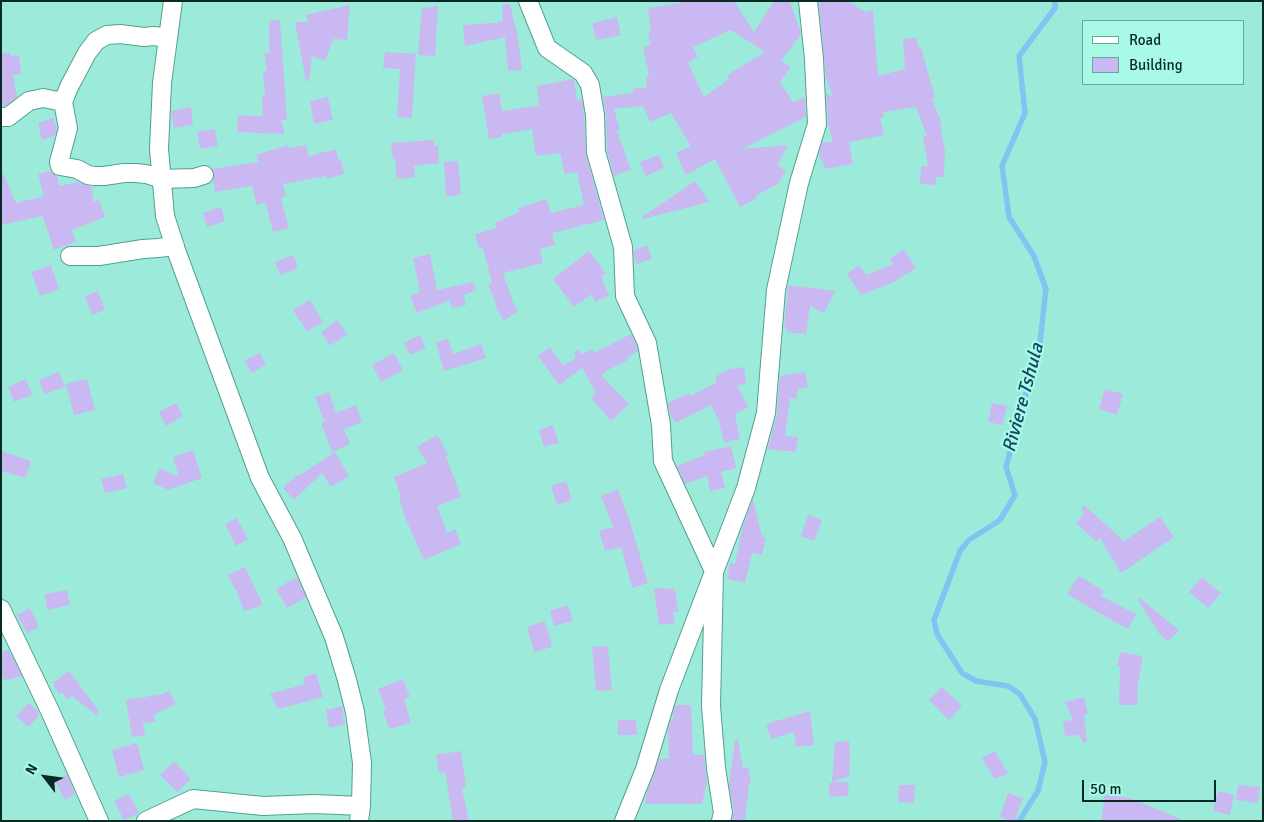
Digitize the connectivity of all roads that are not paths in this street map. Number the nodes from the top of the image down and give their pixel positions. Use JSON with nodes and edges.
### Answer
{"nodes":[{"id":1,"x":173,"y":1,"type":"edge"},
{"id":2,"x":528,"y":1,"type":"edge"},
{"id":3,"x":808,"y":1,"type":"edge"},
{"id":4,"x":168,"y":38,"type":"junction"},
{"id":5,"x":63,"y":102,"type":"junction"},
{"id":6,"x":1,"y":117,"type":"edge"},
{"id":7,"x":204,"y":175,"type":"dead end"},
{"id":8,"x":162,"y":179,"type":"junction"},
{"id":9,"x":175,"y":246,"type":"junction"},
{"id":10,"x":70,"y":256,"type":"dead end"},
{"id":11,"x":714,"y":571,"type":"junction"},
{"id":12,"x":1,"y":609,"type":"edge"},
{"id":13,"x":360,"y":813,"type":"edge"},
{"id":14,"x":99,"y":821,"type":"edge"},
{"id":15,"x":146,"y":821,"type":"edge"},
{"id":16,"x":624,"y":821,"type":"edge"},
{"id":17,"x":722,"y":821,"type":"edge"}],
"edges":[{"from":1,"to":4,"type":"street"},
{"from":2,"to":11,"type":"street"},
{"from":3,"to":11,"type":"street"},
{"from":4,"to":5,"type":"street"},
{"from":4,"to":8,"type":"street"},
{"from":5,"to":6,"type":"street"},
{"from":5,"to":8,"type":"street"},
{"from":7,"to":8,"type":"street"},
{"from":8,"to":9,"type":"street"},
{"from":9,"to":10,"type":"street"},
{"from":9,"to":13,"type":"street"},
{"from":11,"to":16,"type":"street"},
{"from":11,"to":17,"type":"street"},
{"from":12,"to":14,"type":"street"},
{"from":13,"to":15,"type":"street"}]}
